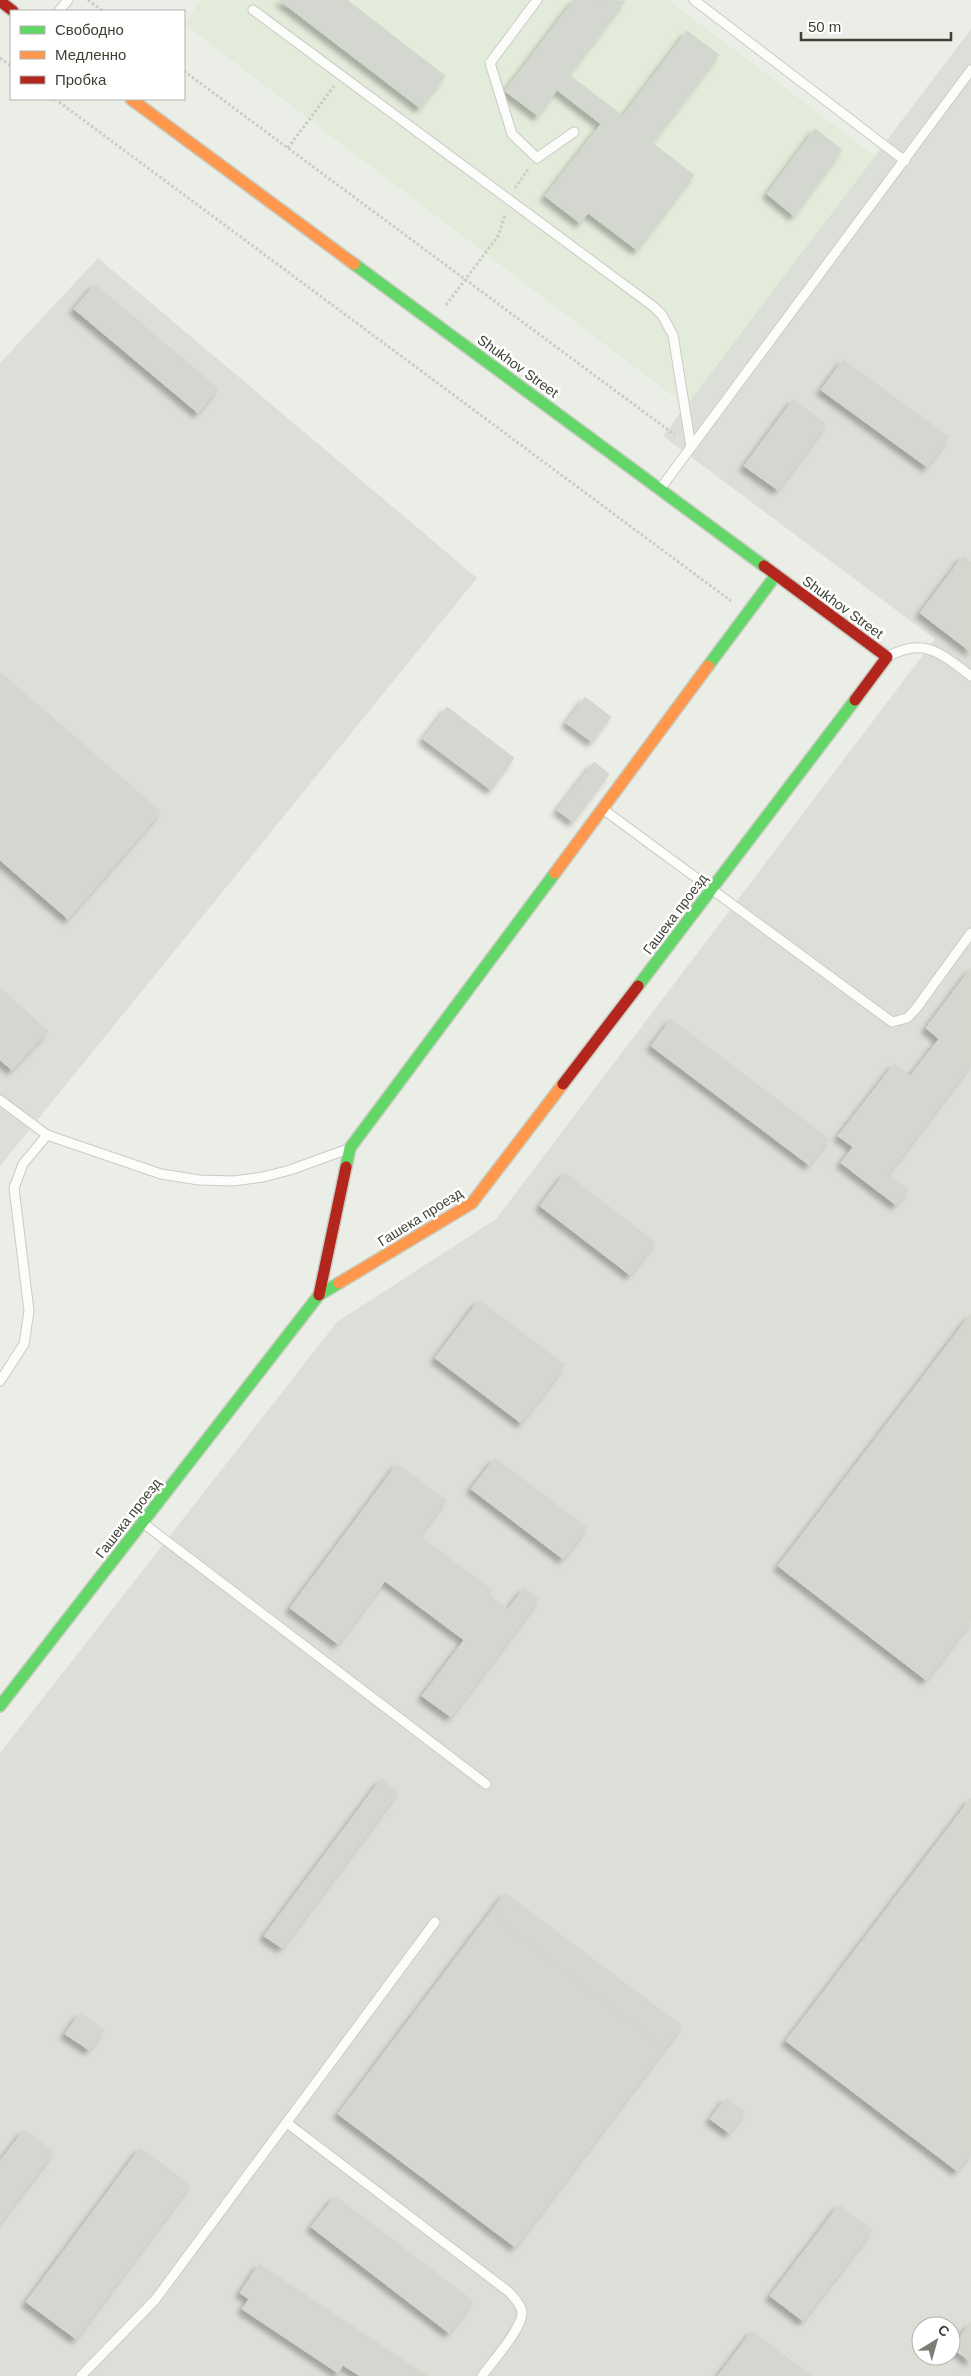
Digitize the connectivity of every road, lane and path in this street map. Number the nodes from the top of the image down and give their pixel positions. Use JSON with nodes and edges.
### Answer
{"nodes":[{"id":1,"x":88,"y":0,"type":"edge"},
{"id":2,"x":537,"y":0,"type":"edge"},
{"id":3,"x":694,"y":0,"type":"edge"},
{"id":4,"x":0,"y":1,"type":"edge"},
{"id":5,"x":12,"y":10,"type":"edge"},
{"id":6,"x":102,"y":10,"type":"edge"},
{"id":7,"x":253,"y":10,"type":"dead end"},
{"id":8,"x":971,"y":70,"type":"edge"},
{"id":9,"x":185,"y":72,"type":"edge"},
{"id":10,"x":342,"y":76,"type":"junction"},
{"id":11,"x":56,"y":100,"type":"edge"},
{"id":12,"x":132,"y":100,"type":"edge"},
{"id":13,"x":574,"y":132,"type":"dead end"},
{"id":14,"x":288,"y":148,"type":"junction"},
{"id":15,"x":537,"y":158,"type":"junction"},
{"id":16,"x":905,"y":161,"type":"junction"},
{"id":17,"x":511,"y":201,"type":"junction"},
{"id":18,"x":466,"y":279,"type":"junction"},
{"id":19,"x":434,"y":322,"type":"junction"},
{"id":20,"x":691,"y":447,"type":"junction"},
{"id":21,"x":659,"y":489,"type":"junction"},
{"id":22,"x":776,"y":575,"type":"junction"},
{"id":23,"x":748,"y":614,"type":"junction"},
{"id":24,"x":886,"y":657,"type":"junction"},
{"id":25,"x":971,"y":676,"type":"edge"},
{"id":26,"x":604,"y":809,"type":"junction"},
{"id":27,"x":712,"y":890,"type":"junction"},
{"id":28,"x":971,"y":933,"type":"edge"},
{"id":29,"x":0,"y":1100,"type":"edge"},
{"id":30,"x":47,"y":1135,"type":"junction"},
{"id":31,"x":350,"y":1148,"type":"junction"},
{"id":32,"x":319,"y":1295,"type":"junction"},
{"id":33,"x":0,"y":1381,"type":"edge"},
{"id":34,"x":143,"y":1523,"type":"junction"},
{"id":35,"x":0,"y":1706,"type":"edge"},
{"id":36,"x":486,"y":1784,"type":"dead end"},
{"id":37,"x":435,"y":1922,"type":"dead end"},
{"id":38,"x":287,"y":2123,"type":"junction"},
{"id":39,"x":81,"y":2376,"type":"edge"},
{"id":40,"x":482,"y":2376,"type":"edge"}],
"edges":[{"from":1,"to":6,"type":"path"},
{"from":2,"to":15,"type":"lane"},
{"from":3,"to":16,"type":"lane"},
{"from":4,"to":5,"type":"street"},
{"from":7,"to":10,"type":"lane"},
{"from":8,"to":16,"type":"lane"},
{"from":9,"to":14,"type":"path"},
{"from":10,"to":14,"type":"path"},
{"from":10,"to":17,"type":"lane"},
{"from":11,"to":23,"type":"path"},
{"from":12,"to":19,"type":"street","name":"Shukhov Street"},
{"from":13,"to":15,"type":"lane"},
{"from":14,"to":18,"type":"path"},
{"from":15,"to":17,"type":"path"},
{"from":16,"to":20,"type":"lane"},
{"from":17,"to":18,"type":"path"},
{"from":17,"to":20,"type":"lane"},
{"from":18,"to":19,"type":"path"},
{"from":18,"to":20,"type":"path"},
{"from":19,"to":21,"type":"street","name":"Shukhov Street"},
{"from":20,"to":21,"type":"lane"},
{"from":21,"to":22,"type":"street","name":"Shukhov Street"},
{"from":22,"to":23,"type":"street"},
{"from":22,"to":24,"type":"street","name":"Shukhov Street"},
{"from":23,"to":26,"type":"street"},
{"from":24,"to":25,"type":"lane"},
{"from":24,"to":27,"type":"street","name":"Гашека проезд"},
{"from":26,"to":27,"type":"lane"},
{"from":26,"to":31,"type":"street"},
{"from":27,"to":28,"type":"lane"},
{"from":27,"to":32,"type":"street","name":"Гашека проезд"},
{"from":29,"to":30,"type":"lane"},
{"from":30,"to":31,"type":"lane"},
{"from":30,"to":33,"type":"lane"},
{"from":31,"to":32,"type":"street"},
{"from":32,"to":34,"type":"street","name":"Гашека проезд"},
{"from":34,"to":35,"type":"street","name":"Гашека проезд"},
{"from":34,"to":36,"type":"lane"},
{"from":37,"to":38,"type":"lane"},
{"from":38,"to":39,"type":"lane"},
{"from":38,"to":40,"type":"lane"}]}
